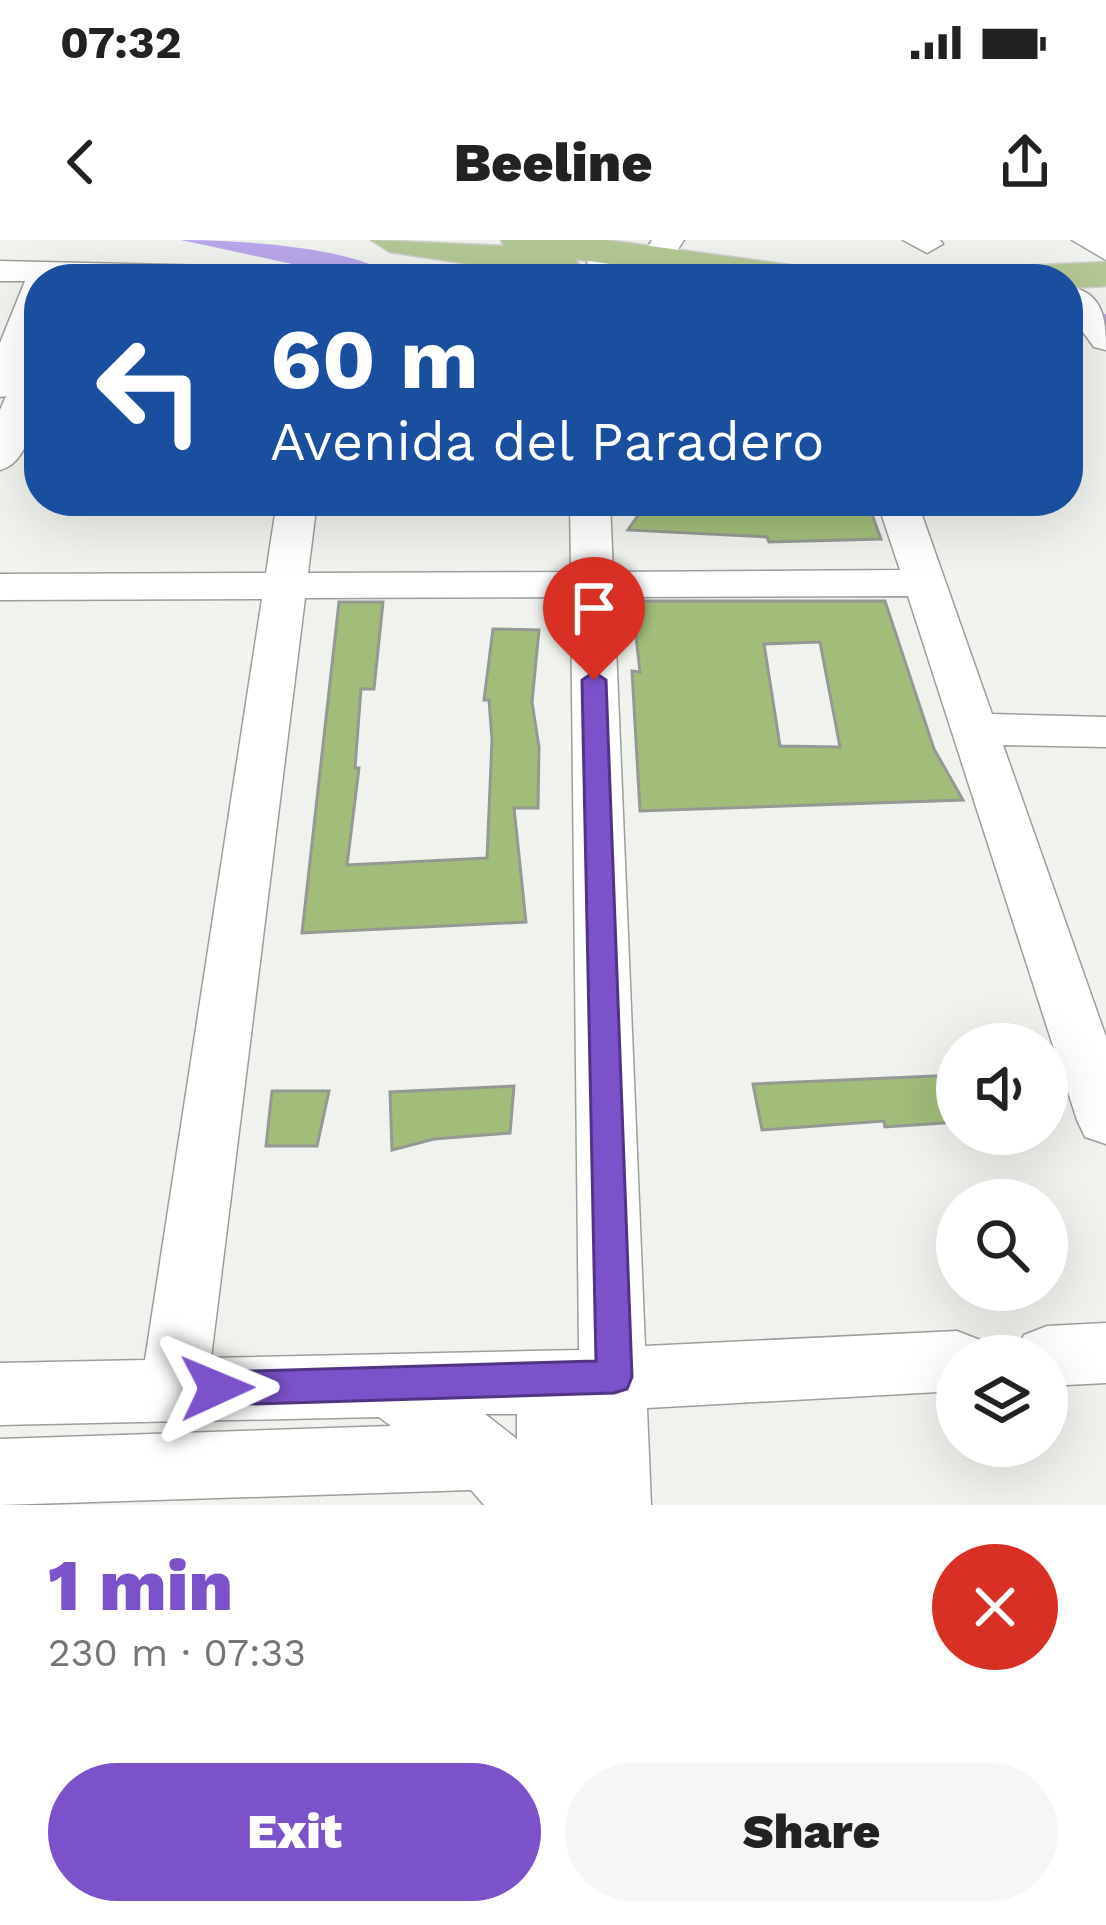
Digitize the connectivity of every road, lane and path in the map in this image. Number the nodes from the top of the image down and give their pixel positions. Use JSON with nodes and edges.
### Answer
{"nodes":[{"id":1,"x":390,"y":240,"type":"edge"},
{"id":2,"x":520,"y":240,"type":"edge"},
{"id":3,"x":1088,"y":240,"type":"edge"},
{"id":4,"x":1106,"y":250,"type":"edge"},
{"id":5,"x":0,"y":259,"type":"edge"},
{"id":6,"x":656,"y":260,"type":"edge"},
{"id":7,"x":48,"y":264,"type":"edge"},
{"id":8,"x":570,"y":264,"type":"edge"},
{"id":9,"x":589,"y":264,"type":"edge"},
{"id":10,"x":687,"y":264,"type":"edge"},
{"id":11,"x":1089,"y":291,"type":"edge"},
{"id":12,"x":1106,"y":340,"type":"edge"},
{"id":13,"x":24,"y":356,"type":"edge"},
{"id":14,"x":8,"y":400,"type":"edge"},
{"id":15,"x":0,"y":459,"type":"edge"},
{"id":16,"x":295,"y":516,"type":"edge"},
{"id":17,"x":590,"y":516,"type":"edge"},
{"id":18,"x":902,"y":516,"type":"edge"},
{"id":19,"x":0,"y":567,"type":"edge"},
{"id":20,"x":918,"y":570,"type":"junction"},
{"id":21,"x":591,"y":572,"type":"junction"},
{"id":22,"x":285,"y":575,"type":"junction"},
{"id":23,"x":0,"y":587,"type":"edge"},
{"id":24,"x":970,"y":730,"type":"junction"},
{"id":25,"x":1106,"y":732,"type":"edge"},
{"id":26,"x":1106,"y":1120,"type":"edge"},
{"id":27,"x":1106,"y":1353,"type":"edge"},
{"id":28,"x":1068,"y":1355,"type":"edge"},
{"id":29,"x":936,"y":1361,"type":"edge"},
{"id":30,"x":583,"y":1380,"type":"junction"},
{"id":31,"x":389,"y":1385,"type":"junction"},
{"id":32,"x":174,"y":1389,"type":"junction"},
{"id":33,"x":0,"y":1394,"type":"edge"},
{"id":34,"x":0,"y":1473,"type":"edge"},
{"id":35,"x":509,"y":1481,"type":"edge"},
{"id":36,"x":551,"y":1505,"type":"edge"},
{"id":37,"x":616,"y":1505,"type":"edge"}],
"edges":[{"from":1,"to":8,"type":"main road"},
{"from":2,"to":9,"type":"main road"},
{"from":3,"to":4,"type":"street"},
{"from":5,"to":7,"type":"street"},
{"from":6,"to":10,"type":"main road"},
{"from":11,"to":12,"type":"street"},
{"from":13,"to":14,"type":"street"},
{"from":14,"to":15,"type":"street"},
{"from":16,"to":22,"type":"street"},
{"from":17,"to":21,"type":"street"},
{"from":18,"to":20,"type":"street"},
{"from":19,"to":22,"type":"street"},
{"from":20,"to":21,"type":"street"},
{"from":20,"to":24,"type":"street"},
{"from":21,"to":22,"type":"street"},
{"from":21,"to":30,"type":"street"},
{"from":22,"to":23,"type":"street"},
{"from":22,"to":32,"type":"street"},
{"from":24,"to":25,"type":"street"},
{"from":24,"to":26,"type":"street"},
{"from":27,"to":28,"type":"street"},
{"from":29,"to":30,"type":"street"},
{"from":30,"to":31,"type":"street"},
{"from":30,"to":36,"type":"street"},
{"from":30,"to":37,"type":"street"},
{"from":31,"to":32,"type":"street"},
{"from":31,"to":35,"type":"street"},
{"from":32,"to":33,"type":"street"},
{"from":34,"to":35,"type":"street"}]}
